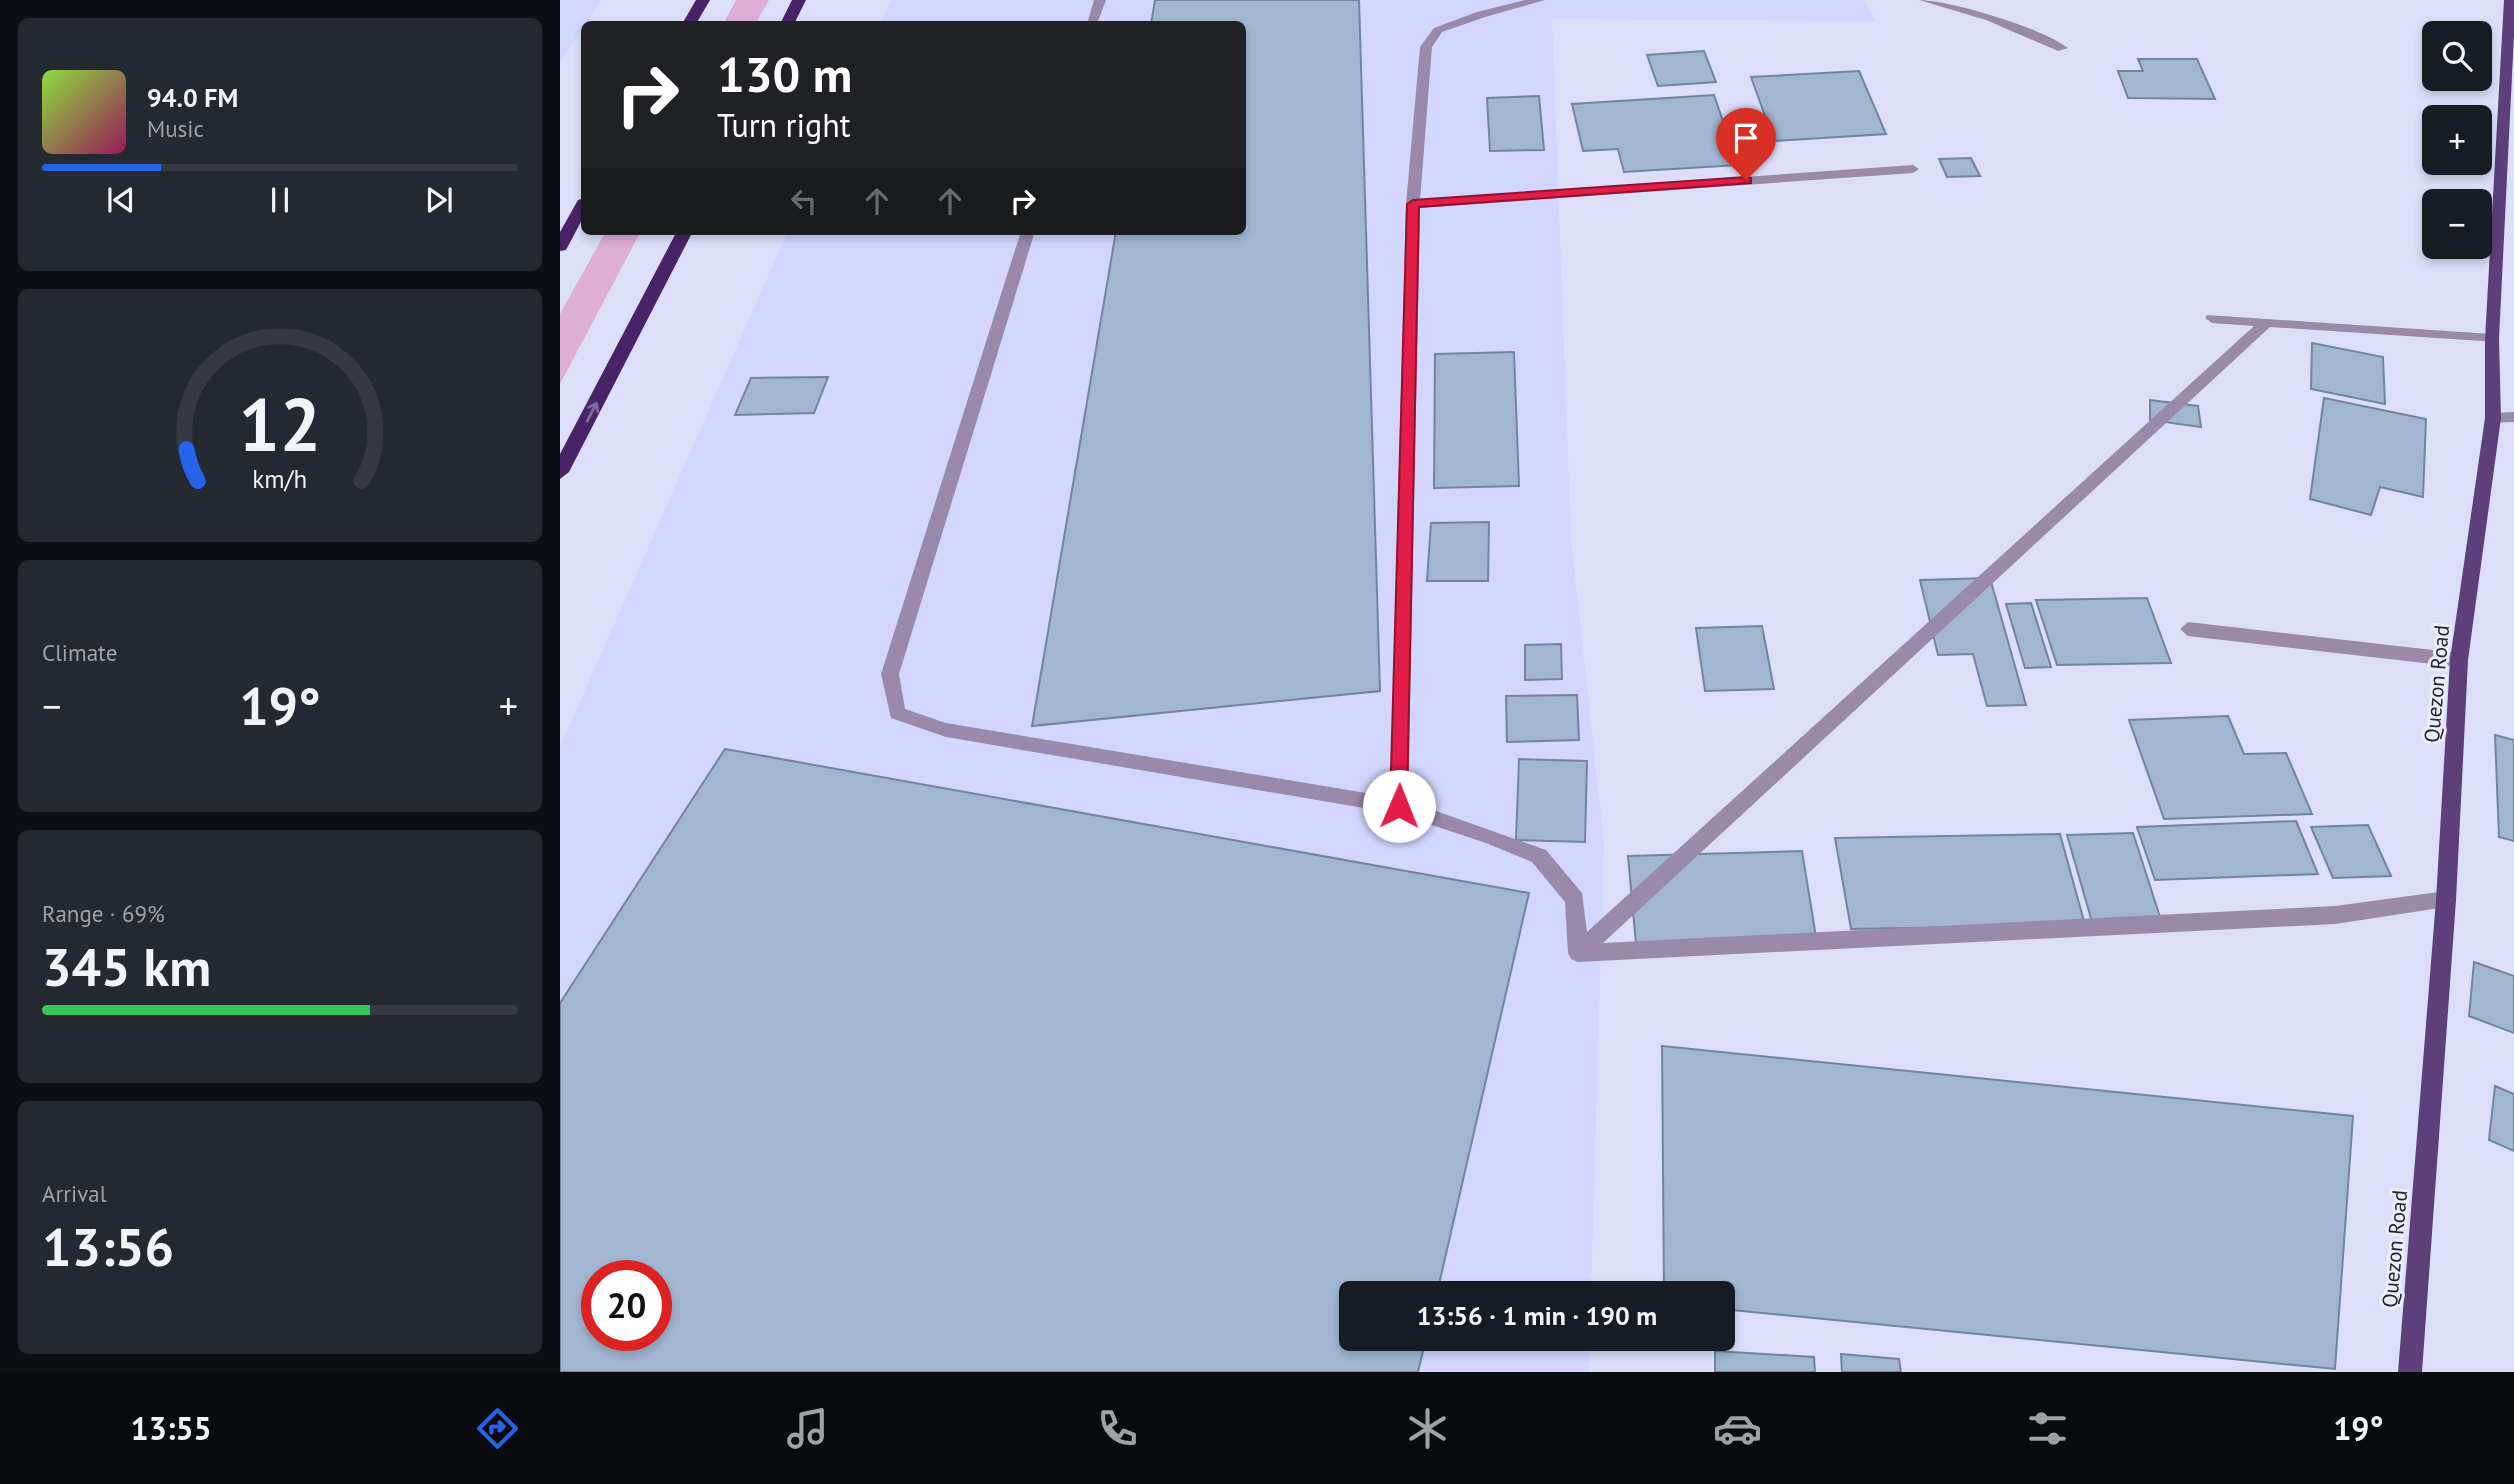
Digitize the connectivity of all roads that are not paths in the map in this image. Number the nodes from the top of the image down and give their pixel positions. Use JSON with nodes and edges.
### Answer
{"nodes":[{"id":1,"x":703,"y":0,"type":"edge"},
{"id":2,"x":799,"y":0,"type":"edge"},
{"id":3,"x":1100,"y":0,"type":"edge"},
{"id":4,"x":1539,"y":0,"type":"edge"},
{"id":5,"x":1925,"y":0,"type":"edge"},
{"id":6,"x":2510,"y":0,"type":"edge"},
{"id":7,"x":690,"y":21,"type":"edge"},
{"id":8,"x":788,"y":21,"type":"edge"},
{"id":9,"x":1093,"y":21,"type":"edge"},
{"id":10,"x":2062,"y":47,"type":"dead end"},
{"id":11,"x":1913,"y":169,"type":"dead end"},
{"id":12,"x":1413,"y":204,"type":"junction"},
{"id":13,"x":581,"y":208,"type":"edge"},
{"id":14,"x":683,"y":235,"type":"edge"},
{"id":15,"x":1027,"y":235,"type":"edge"},
{"id":16,"x":560,"y":246,"type":"edge"},
{"id":17,"x":2212,"y":318,"type":"dead end"},
{"id":18,"x":2266,"y":323,"type":"junction"},
{"id":19,"x":2492,"y":339,"type":"junction"},
{"id":20,"x":2514,"y":417,"type":"edge"},
{"id":21,"x":2493,"y":418,"type":"junction"},
{"id":22,"x":560,"y":472,"type":"edge"},
{"id":23,"x":2188,"y":629,"type":"dead end"},
{"id":24,"x":2459,"y":660,"type":"junction"},
{"id":25,"x":1399,"y":806,"type":"junction"},
{"id":26,"x":2446,"y":900,"type":"junction"},
{"id":27,"x":1578,"y":953,"type":"junction"},
{"id":28,"x":2410,"y":1372,"type":"edge"}],
"edges":[{"from":1,"to":7,"type":"highway"},
{"from":2,"to":8,"type":"highway"},
{"from":3,"to":9,"type":"lane"},
{"from":4,"to":12,"type":"lane"},
{"from":5,"to":10,"type":"lane"},
{"from":6,"to":19,"type":"main road","name":"Quezon Road"},
{"from":11,"to":12,"type":"lane"},
{"from":12,"to":25,"type":"lane"},
{"from":13,"to":16,"type":"highway"},
{"from":22,"to":14,"type":"highway","one_way":true},
{"from":15,"to":25,"type":"lane"},
{"from":17,"to":18,"type":"lane"},
{"from":18,"to":19,"type":"lane"},
{"from":18,"to":27,"type":"lane"},
{"from":19,"to":21,"type":"main road","name":"Quezon Road"},
{"from":20,"to":21,"type":"lane"},
{"from":21,"to":24,"type":"main road","name":"Quezon Road"},
{"from":23,"to":24,"type":"lane"},
{"from":24,"to":26,"type":"main road","name":"Quezon Road"},
{"from":25,"to":27,"type":"lane"},
{"from":26,"to":27,"type":"lane"},
{"from":26,"to":28,"type":"main road","name":"Quezon Road"}]}
